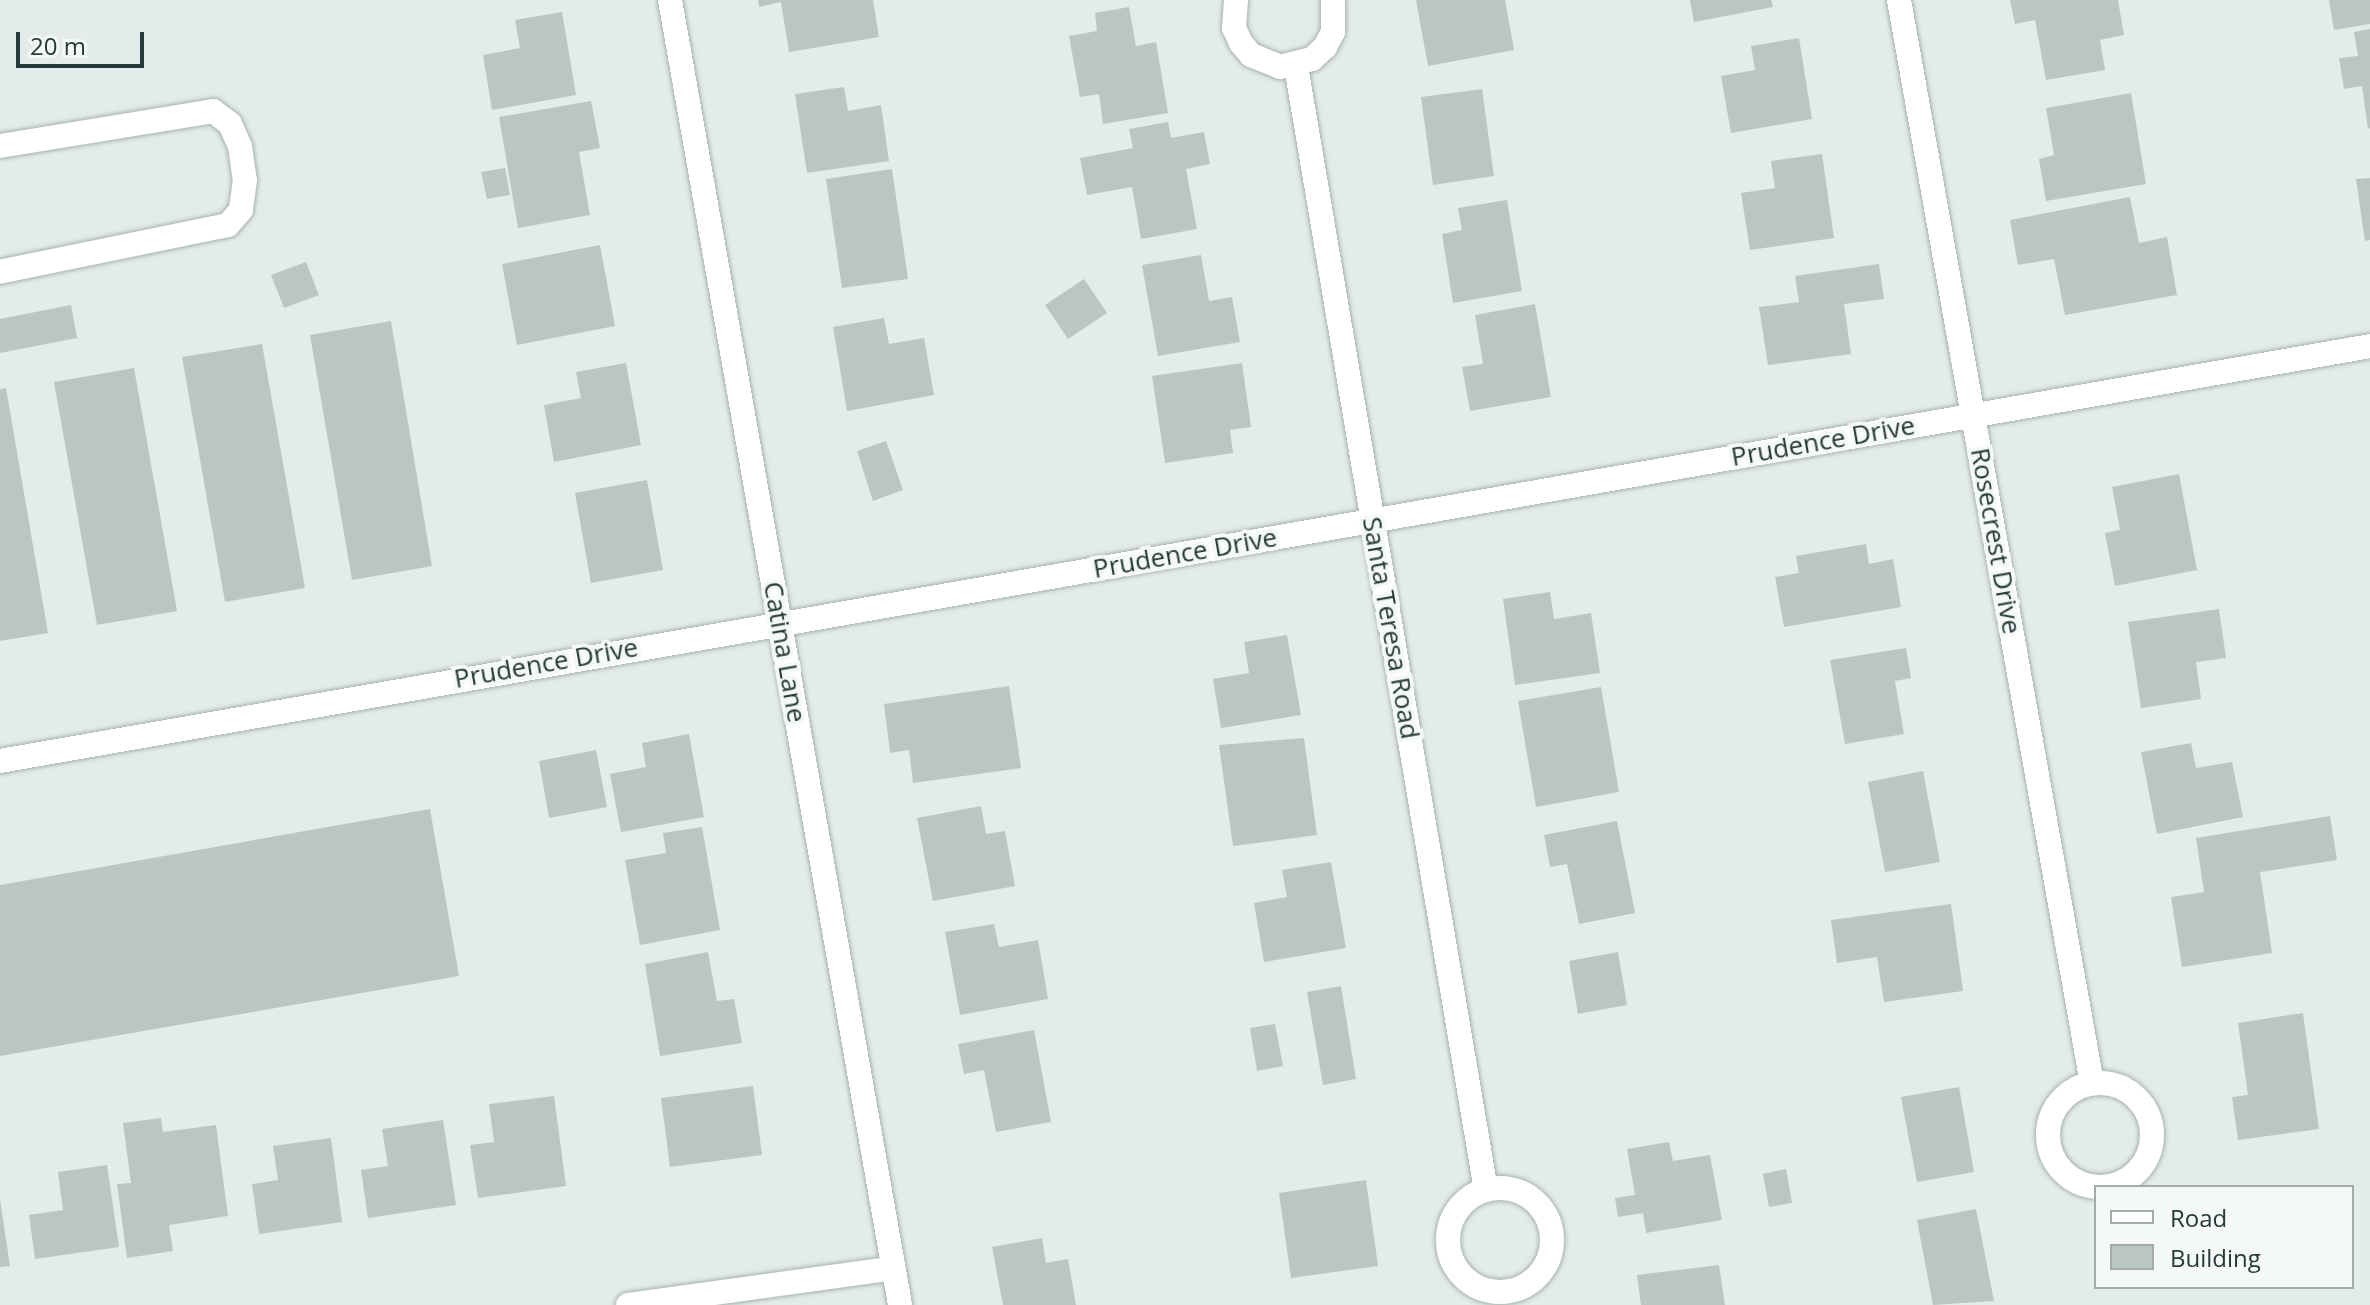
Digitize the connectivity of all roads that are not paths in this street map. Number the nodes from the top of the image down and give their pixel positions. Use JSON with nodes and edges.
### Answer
{"nodes":[{"id":1,"x":670,"y":0,"type":"edge"},
{"id":2,"x":1236,"y":0,"type":"edge"},
{"id":3,"x":1333,"y":0,"type":"edge"},
{"id":4,"x":1899,"y":0,"type":"edge"},
{"id":5,"x":1296,"y":66,"type":"junction"},
{"id":6,"x":0,"y":146,"type":"edge"},
{"id":7,"x":0,"y":272,"type":"edge"},
{"id":8,"x":2370,"y":346,"type":"edge"},
{"id":9,"x":1974,"y":414,"type":"junction"},
{"id":10,"x":1373,"y":521,"type":"junction"},
{"id":11,"x":780,"y":622,"type":"junction"},
{"id":12,"x":0,"y":761,"type":"edge"},
{"id":13,"x":2092,"y":1083,"type":"junction"},
{"id":14,"x":2111,"y":1185,"type":"edge"},
{"id":15,"x":2094,"y":1187,"type":"edge"},
{"id":16,"x":1486,"y":1190,"type":"junction"},
{"id":17,"x":893,"y":1268,"type":"junction"},
{"id":18,"x":628,"y":1305,"type":"edge"},
{"id":19,"x":900,"y":1305,"type":"edge"}],
"edges":[{"from":1,"to":11,"type":"street","name":"Catina Lane"},
{"from":2,"to":5,"type":"street"},
{"from":3,"to":5,"type":"street"},
{"from":4,"to":9,"type":"street","name":"Rosecrest Drive"},
{"from":5,"to":10,"type":"street","name":"Santa Teresa Road"},
{"from":6,"to":7,"type":"street"},
{"from":8,"to":9,"type":"street","name":"Prudence Drive"},
{"from":9,"to":10,"type":"street","name":"Prudence Drive"},
{"from":9,"to":13,"type":"street","name":"Rosecrest Drive"},
{"from":10,"to":11,"type":"street","name":"Prudence Drive"},
{"from":10,"to":16,"type":"street","name":"Santa Teresa Road"},
{"from":11,"to":12,"type":"street","name":"Prudence Drive"},
{"from":11,"to":17,"type":"street","name":"Catina Lane"},
{"from":13,"to":14,"type":"street"},
{"from":13,"to":15,"type":"street"},
{"from":16,"to":16,"type":"street"},
{"from":17,"to":18,"type":"street"},
{"from":17,"to":19,"type":"street","name":"Catina Lane"}]}
